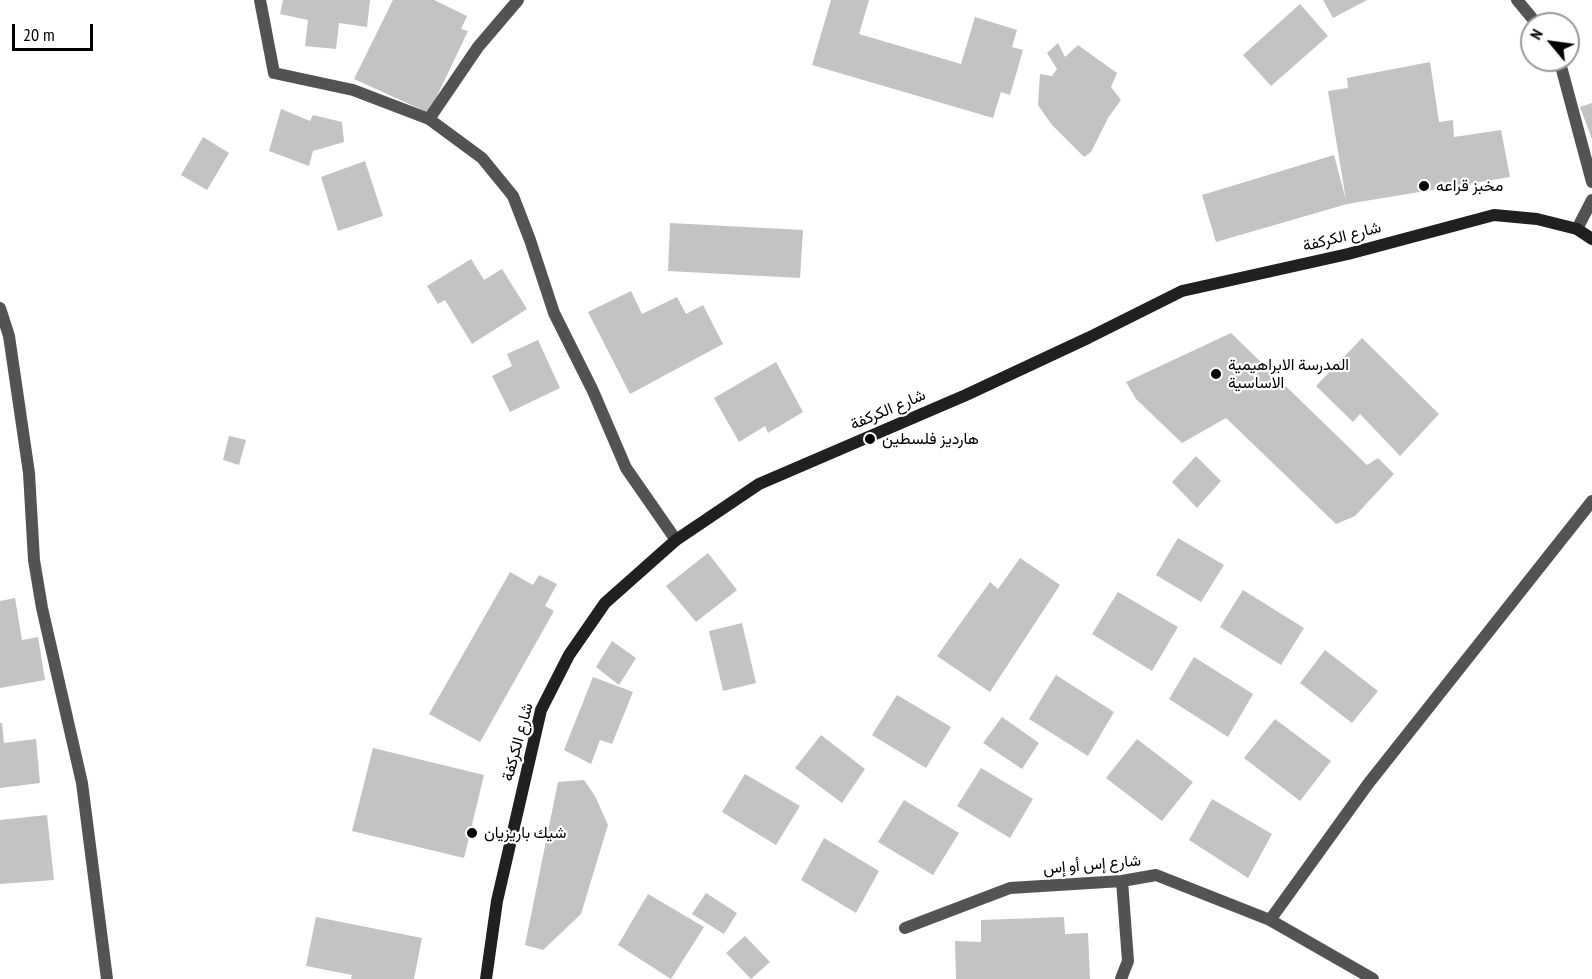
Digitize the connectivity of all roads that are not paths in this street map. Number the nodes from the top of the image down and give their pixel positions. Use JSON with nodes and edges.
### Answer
{"nodes":[{"id":1,"x":260,"y":0,"type":"edge"},
{"id":2,"x":518,"y":0,"type":"edge"},
{"id":3,"x":1518,"y":0,"type":"edge"},
{"id":4,"x":1528,"y":12,"type":"edge"},
{"id":5,"x":1563,"y":72,"type":"edge"},
{"id":6,"x":429,"y":119,"type":"junction"},
{"id":7,"x":1592,"y":182,"type":"edge"},
{"id":8,"x":1592,"y":200,"type":"edge"},
{"id":9,"x":1577,"y":229,"type":"junction"},
{"id":10,"x":1592,"y":239,"type":"edge"},
{"id":11,"x":0,"y":308,"type":"edge"},
{"id":12,"x":1592,"y":501,"type":"edge"},
{"id":13,"x":676,"y":540,"type":"junction"},
{"id":14,"x":1122,"y":881,"type":"junction"},
{"id":15,"x":1270,"y":920,"type":"junction"},
{"id":16,"x":905,"y":928,"type":"dead end"},
{"id":17,"x":106,"y":979,"type":"edge"},
{"id":18,"x":486,"y":979,"type":"edge"},
{"id":19,"x":1121,"y":979,"type":"edge"},
{"id":20,"x":1373,"y":979,"type":"edge"}],
"edges":[{"from":1,"to":6,"type":"street"},
{"from":2,"to":6,"type":"street"},
{"from":3,"to":4,"type":"street"},
{"from":5,"to":7,"type":"street"},
{"from":6,"to":13,"type":"street"},
{"from":8,"to":9,"type":"street"},
{"from":9,"to":10,"type":"street","name":"شارع الكركفة"},
{"from":9,"to":13,"type":"street","name":"شارع الكركفة"},
{"from":11,"to":17,"type":"street"},
{"from":12,"to":15,"type":"street"},
{"from":13,"to":18,"type":"street","name":"شارع الكركفة"},
{"from":14,"to":15,"type":"street","name":"شارع إس أو إس"},
{"from":14,"to":16,"type":"street","name":"شارع إس أو إس"},
{"from":14,"to":19,"type":"street"},
{"from":15,"to":20,"type":"street","name":"شارع إس أو إس"}]}
